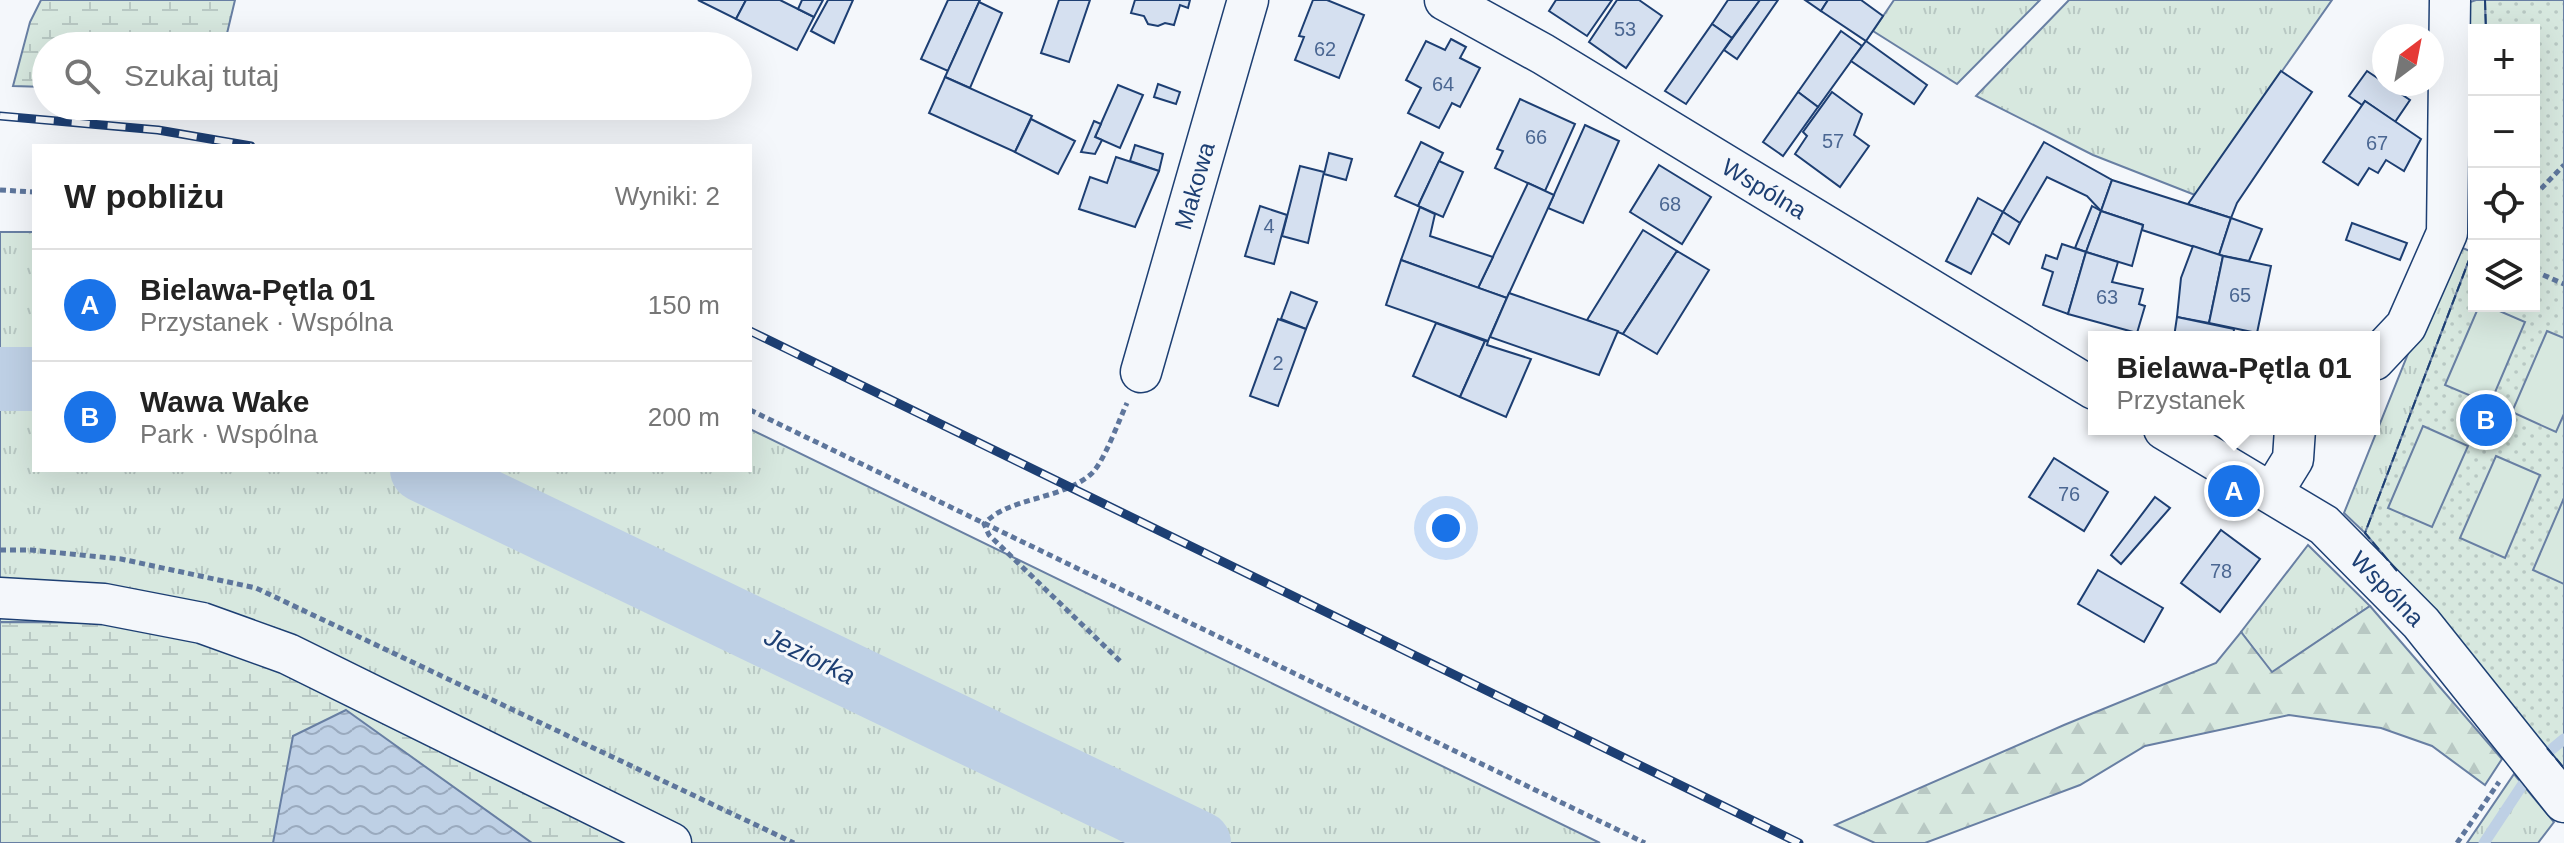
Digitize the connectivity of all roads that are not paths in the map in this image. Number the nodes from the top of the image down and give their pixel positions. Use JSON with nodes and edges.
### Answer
{"nodes":[{"id":1,"x":1248,"y":0,"type":"edge"},
{"id":2,"x":1445,"y":0,"type":"edge"},
{"id":3,"x":2450,"y":0,"type":"edge"},
{"id":4,"x":2380,"y":354,"type":"edge"},
{"id":5,"x":1141,"y":372,"type":"road end"},
{"id":6,"x":2088,"y":384,"type":"edge"},
{"id":7,"x":2174,"y":435,"type":"edge"},
{"id":8,"x":2295,"y":435,"type":"edge"},
{"id":9,"x":2272,"y":493,"type":"junction"},
{"id":10,"x":0,"y":598,"type":"edge"},
{"id":11,"x":2564,"y":802,"type":"edge"},
{"id":12,"x":671,"y":843,"type":"edge"}],
"edges":[{"from":1,"to":5,"type":"street","name":"Makowa"},
{"from":2,"to":6,"type":"street","name":"Wspólna"},
{"from":3,"to":4,"type":"street"},
{"from":7,"to":9,"type":"street","name":"Wspólna"},
{"from":8,"to":9,"type":"street"},
{"from":9,"to":11,"type":"street","name":"Wspólna"},
{"from":10,"to":12,"type":"street"}]}
